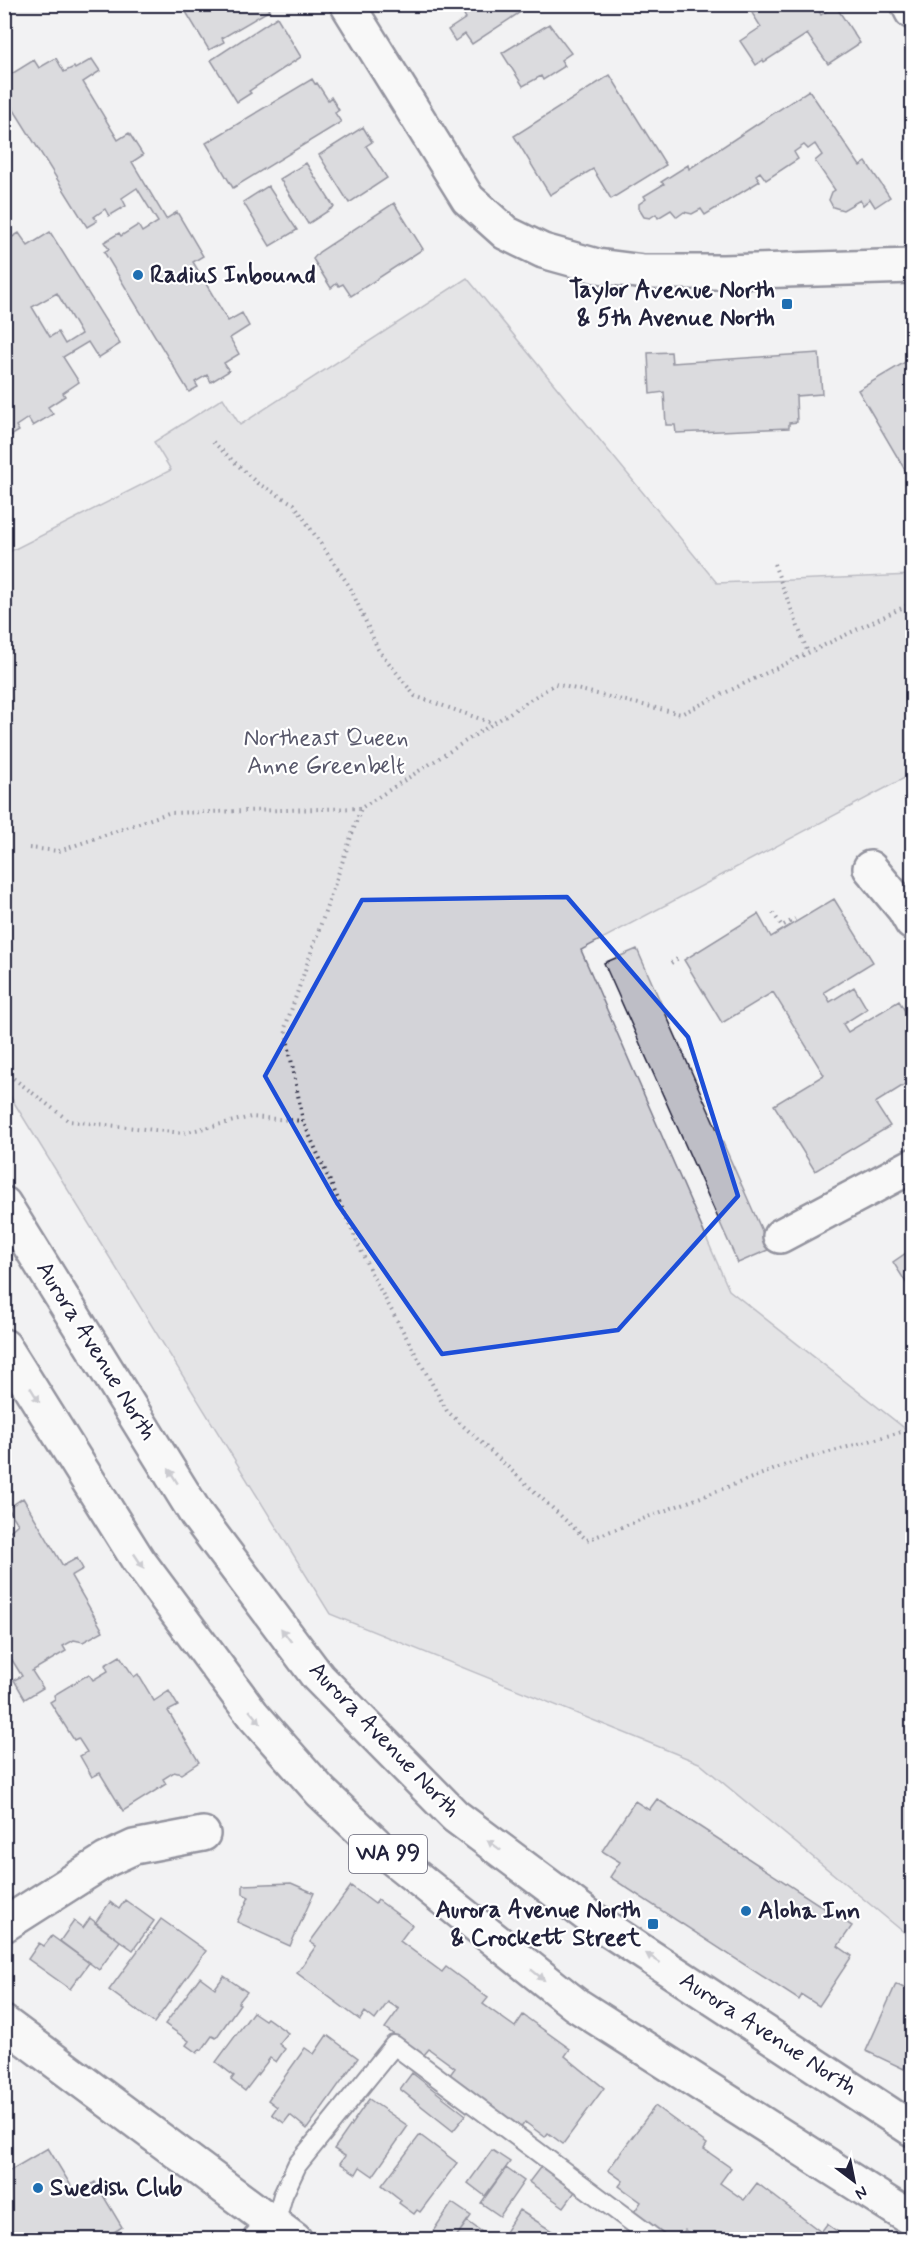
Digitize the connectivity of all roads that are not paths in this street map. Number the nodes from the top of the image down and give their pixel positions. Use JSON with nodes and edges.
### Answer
{"nodes":[{"id":1,"x":347,"y":4,"type":"edge"},
{"id":2,"x":908,"y":4,"type":"edge"},
{"id":3,"x":912,"y":12,"type":"edge"},
{"id":4,"x":912,"y":266,"type":"edge"},
{"id":5,"x":870,"y":868,"type":"dead end"},
{"id":6,"x":912,"y":923,"type":"edge"},
{"id":7,"x":912,"y":1166,"type":"edge"},
{"id":8,"x":4,"y":1204,"type":"edge"},
{"id":9,"x":780,"y":1236,"type":"dead end"},
{"id":10,"x":4,"y":1346,"type":"edge"},
{"id":11,"x":203,"y":1834,"type":"dead end"},
{"id":12,"x":4,"y":1924,"type":"edge"},
{"id":13,"x":4,"y":2023,"type":"edge"},
{"id":14,"x":912,"y":2129,"type":"edge"},
{"id":15,"x":912,"y":2219,"type":"edge"},
{"id":16,"x":277,"y":2234,"type":"edge"},
{"id":17,"x":656,"y":2240,"type":"edge"}],
"edges":[{"from":1,"to":4,"type":"main road"},
{"from":2,"to":3,"type":"main road"},
{"from":5,"to":6,"type":"main road"},
{"from":7,"to":9,"type":"main road"},
{"from":14,"to":8,"type":"main road","name":"Aurora Avenue North","number":"WA 99","one_way":true},
{"from":10,"to":15,"type":"main road","number":"WA 99","one_way":true},
{"from":11,"to":12,"type":"main road"},
{"from":13,"to":16,"type":"main road"},
{"from":16,"to":17,"type":"lane"}]}
